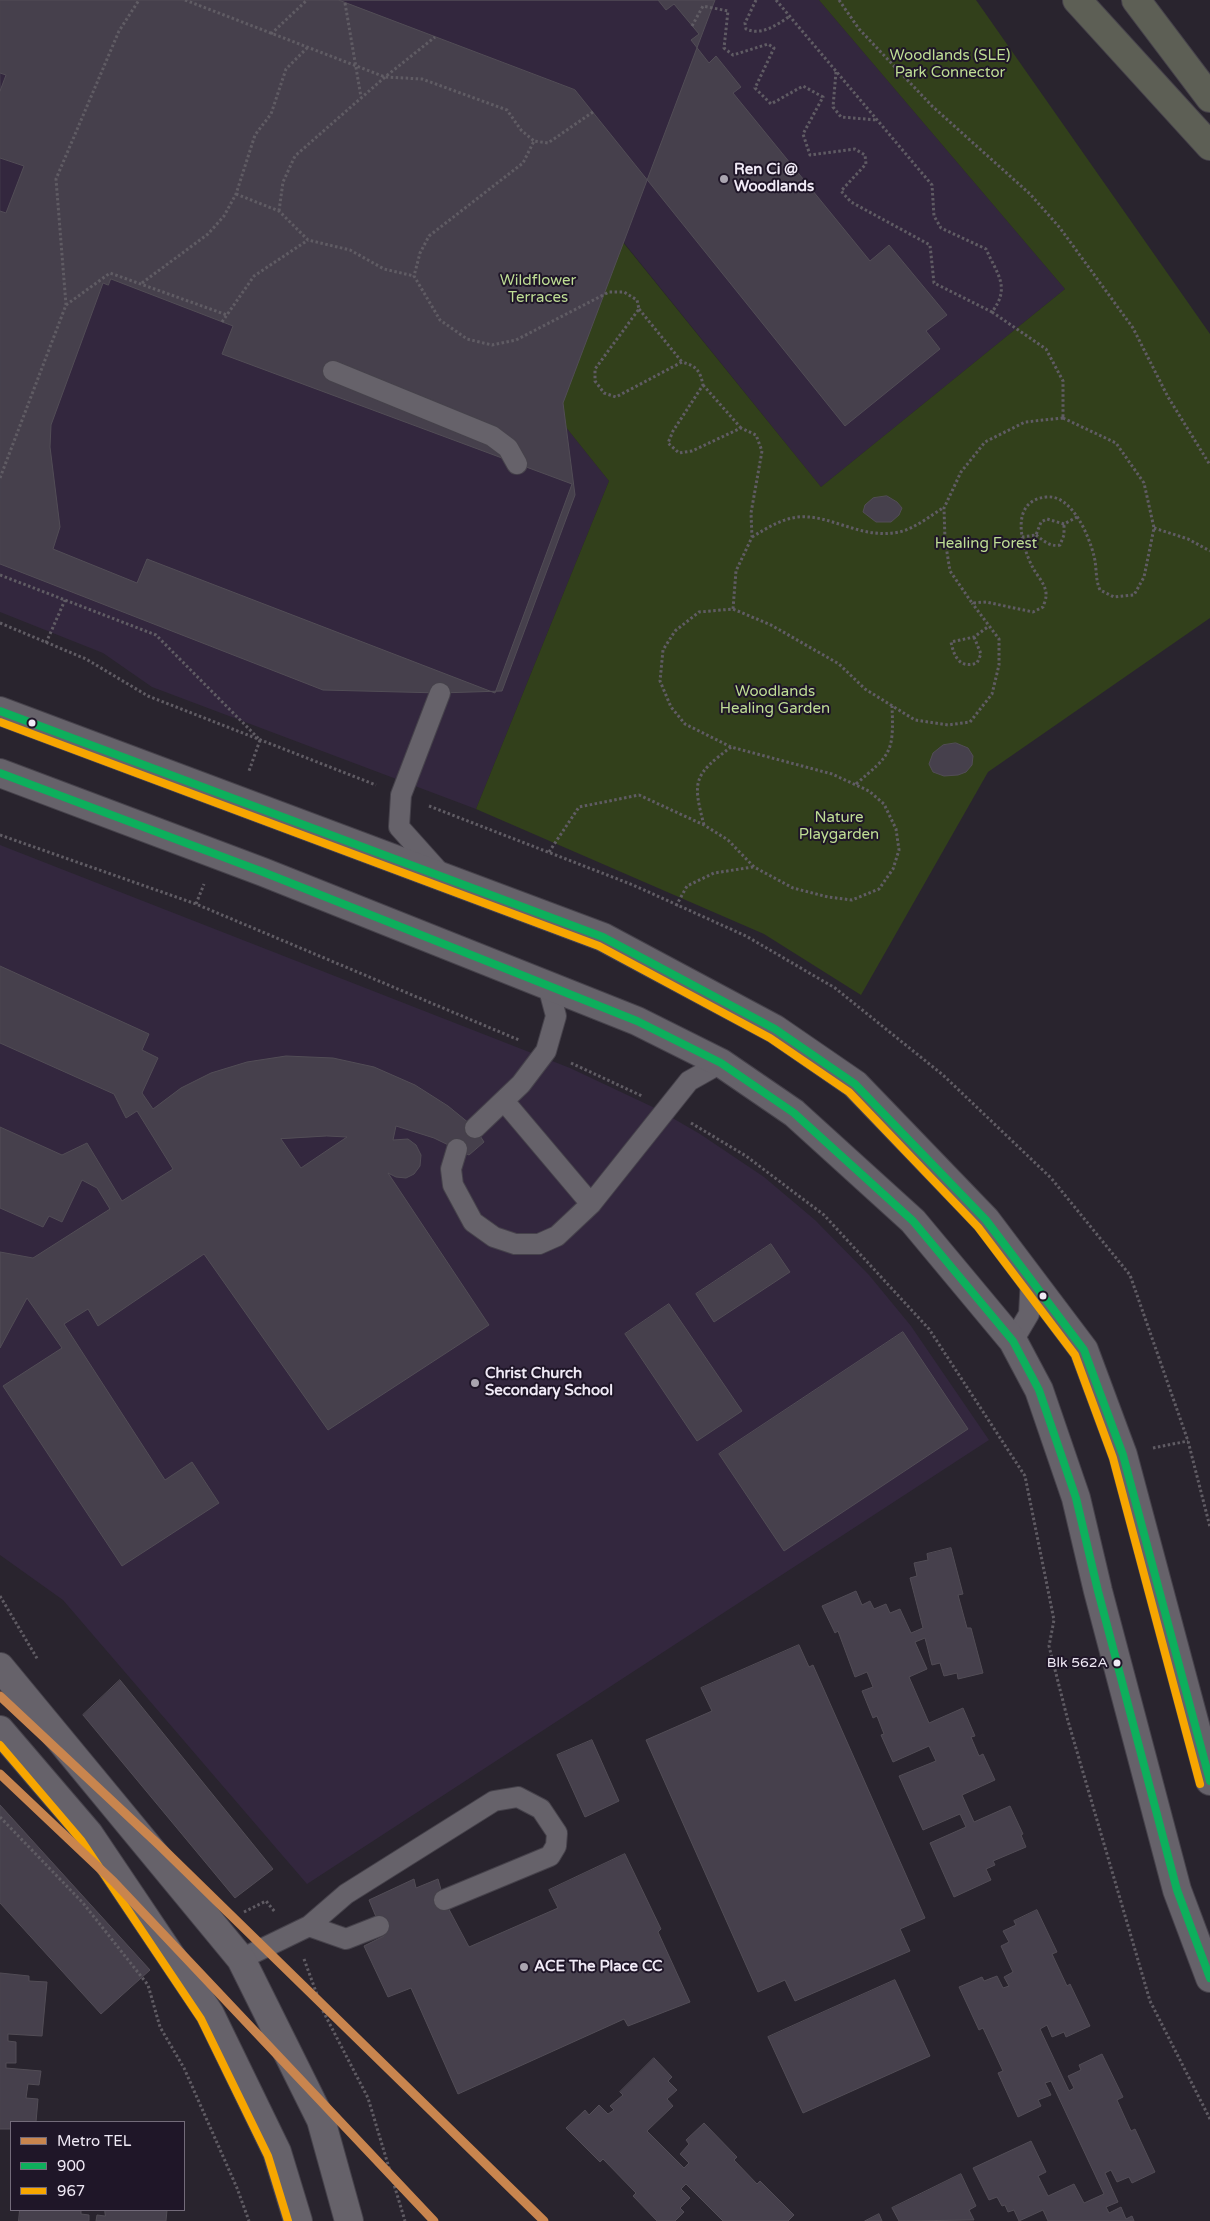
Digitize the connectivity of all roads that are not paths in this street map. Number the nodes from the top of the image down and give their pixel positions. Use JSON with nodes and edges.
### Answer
{"nodes":[{"id":1,"x":1076,"y":0,"type":"edge"},
{"id":2,"x":1136,"y":0,"type":"edge"},
{"id":3,"x":1210,"y":98,"type":"edge"},
{"id":4,"x":1210,"y":146,"type":"edge"},
{"id":5,"x":333,"y":370,"type":"dead end"},
{"id":6,"x":517,"y":464,"type":"dead end"},
{"id":7,"x":440,"y":693,"type":"dead end"},
{"id":8,"x":0,"y":711,"type":"edge"},
{"id":9,"x":0,"y":773,"type":"edge"},
{"id":10,"x":447,"y":880,"type":"junction"},
{"id":11,"x":548,"y":986,"type":"junction"},
{"id":12,"x":720,"y":1063,"type":"junction"},
{"id":13,"x":504,"y":1100,"type":"junction"},
{"id":14,"x":475,"y":1128,"type":"dead end"},
{"id":15,"x":457,"y":1149,"type":"dead end"},
{"id":16,"x":591,"y":1204,"type":"junction"},
{"id":17,"x":1031,"y":1278,"type":"junction"},
{"id":18,"x":1013,"y":1341,"type":"junction"},
{"id":19,"x":0,"y":1667,"type":"edge"},
{"id":20,"x":0,"y":1730,"type":"edge"},
{"id":21,"x":1210,"y":1781,"type":"edge"},
{"id":22,"x":444,"y":1900,"type":"dead end"},
{"id":23,"x":309,"y":1926,"type":"junction"},
{"id":24,"x":379,"y":1926,"type":"dead end"},
{"id":25,"x":241,"y":1958,"type":"junction"},
{"id":26,"x":1210,"y":1978,"type":"edge"},
{"id":27,"x":298,"y":2221,"type":"edge"},
{"id":28,"x":350,"y":2221,"type":"edge"}],
"edges":[{"from":1,"to":4,"type":"highway"},
{"from":2,"to":3,"type":"highway"},
{"from":5,"to":6,"type":"lane"},
{"from":7,"to":10,"type":"lane"},
{"from":8,"to":10,"type":"street"},
{"from":9,"to":11,"type":"street"},
{"from":10,"to":17,"type":"street"},
{"from":11,"to":12,"type":"street"},
{"from":11,"to":13,"type":"lane"},
{"from":12,"to":16,"type":"lane"},
{"from":12,"to":18,"type":"street"},
{"from":13,"to":14,"type":"lane"},
{"from":13,"to":16,"type":"lane"},
{"from":15,"to":16,"type":"lane"},
{"from":17,"to":18,"type":"lane"},
{"from":17,"to":21,"type":"street"},
{"from":18,"to":26,"type":"street"},
{"from":19,"to":25,"type":"street"},
{"from":20,"to":27,"type":"street"},
{"from":22,"to":23,"type":"lane"},
{"from":23,"to":24,"type":"lane"},
{"from":23,"to":25,"type":"lane"},
{"from":25,"to":28,"type":"street"}]}
